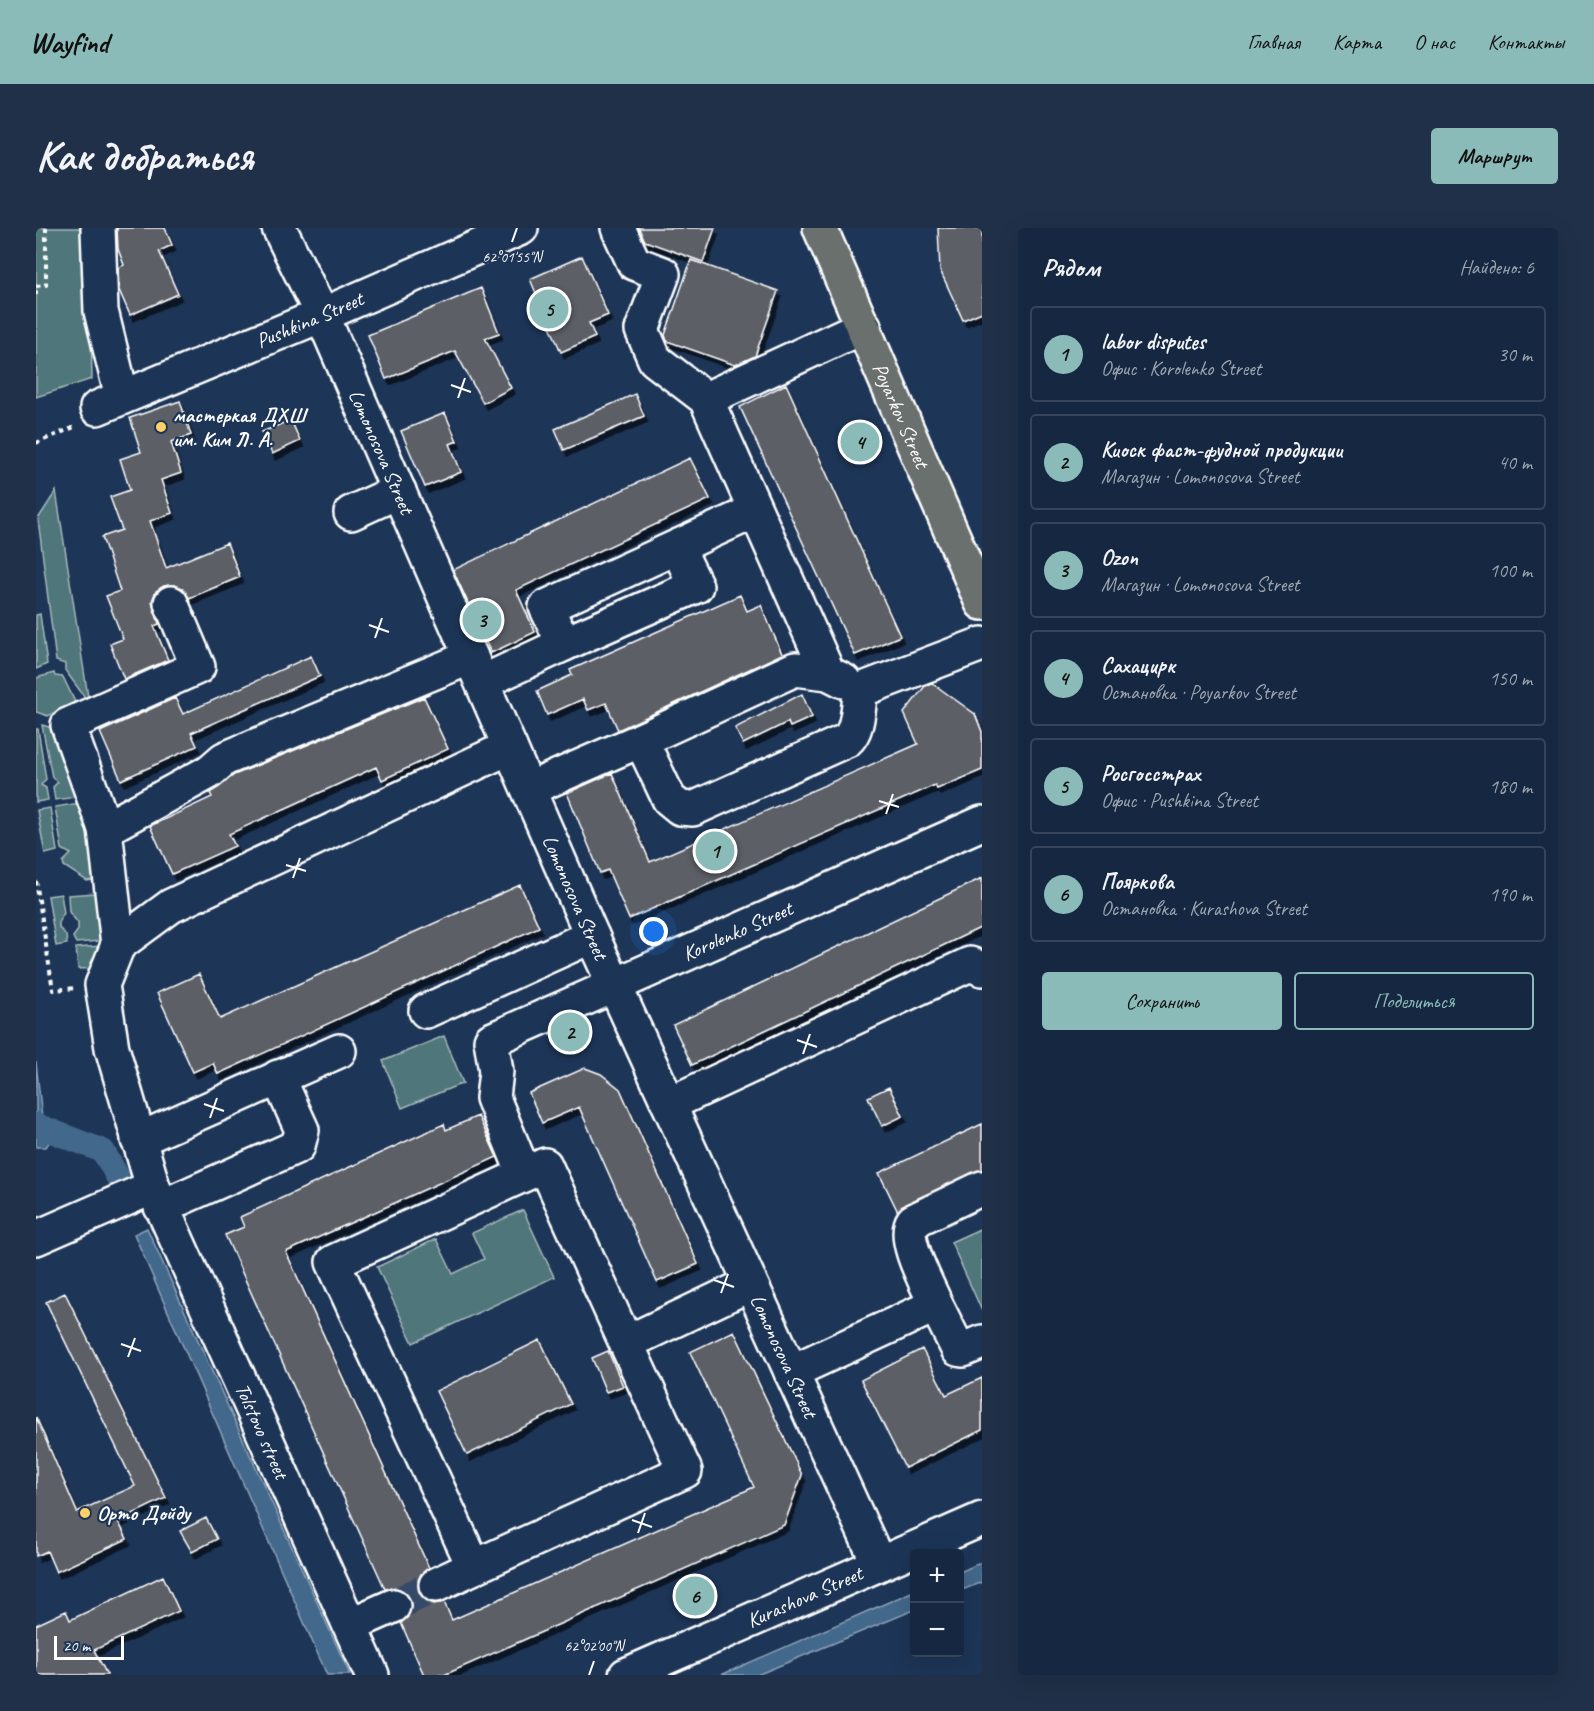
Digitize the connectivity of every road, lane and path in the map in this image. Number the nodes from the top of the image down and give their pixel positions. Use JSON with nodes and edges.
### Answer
{"nodes":[{"id":1,"x":46,"y":228,"type":"edge"},
{"id":2,"x":98,"y":228,"type":"edge"},
{"id":3,"x":279,"y":228,"type":"edge"},
{"id":4,"x":521,"y":228,"type":"edge"},
{"id":5,"x":618,"y":228,"type":"edge"},
{"id":6,"x":820,"y":228,"type":"edge"},
{"id":7,"x":36,"y":295,"type":"edge"},
{"id":8,"x":322,"y":315,"type":"junction"},
{"id":9,"x":864,"y":326,"type":"junction"},
{"id":10,"x":706,"y":399,"type":"junction"},
{"id":11,"x":109,"y":402,"type":"junction"},
{"id":12,"x":36,"y":443,"type":"edge"},
{"id":13,"x":399,"y":492,"type":"junction"},
{"id":14,"x":755,"y":511,"type":"junction"},
{"id":15,"x":351,"y":513,"type":"dead end"},
{"id":16,"x":677,"y":547,"type":"junction"},
{"id":17,"x":171,"y":603,"type":"dead end"},
{"id":18,"x":982,"y":603,"type":"edge"},
{"id":19,"x":564,"y":644,"type":"junction"},
{"id":20,"x":982,"y":644,"type":"edge"},
{"id":21,"x":477,"y":670,"type":"junction"},
{"id":22,"x":828,"y":673,"type":"junction"},
{"id":23,"x":861,"y":690,"type":"junction"},
{"id":24,"x":641,"y":740,"type":"junction"},
{"id":25,"x":510,"y":747,"type":"junction"},
{"id":26,"x":529,"y":789,"type":"junction"},
{"id":27,"x":982,"y":823,"type":"edge"},
{"id":28,"x":105,"y":829,"type":"junction"},
{"id":29,"x":36,"y":881,"type":"edge"},
{"id":30,"x":592,"y":936,"type":"junction"},
{"id":31,"x":118,"y":945,"type":"junction"},
{"id":32,"x":982,"y":969,"type":"edge"},
{"id":33,"x":102,"y":985,"type":"junction"},
{"id":34,"x":615,"y":985,"type":"junction"},
{"id":35,"x":426,"y":1011,"type":"dead end"},
{"id":36,"x":339,"y":1051,"type":"dead end"},
{"id":37,"x":278,"y":1077,"type":"junction"},
{"id":38,"x":669,"y":1104,"type":"junction"},
{"id":39,"x":138,"y":1140,"type":"junction"},
{"id":40,"x":524,"y":1174,"type":"junction"},
{"id":41,"x":982,"y":1188,"type":"edge"},
{"id":42,"x":157,"y":1197,"type":"junction"},
{"id":43,"x":36,"y":1238,"type":"edge"},
{"id":44,"x":750,"y":1284,"type":"junction"},
{"id":45,"x":936,"y":1305,"type":"junction"},
{"id":46,"x":982,"y":1342,"type":"edge"},
{"id":47,"x":626,"y":1343,"type":"junction"},
{"id":48,"x":791,"y":1372,"type":"junction"},
{"id":49,"x":982,"y":1519,"type":"edge"},
{"id":50,"x":878,"y":1563,"type":"junction"},
{"id":51,"x":474,"y":1568,"type":"junction"},
{"id":52,"x":436,"y":1585,"type":"tunnel mouth"},
{"id":53,"x":393,"y":1606,"type":"tunnel mouth"},
{"id":54,"x":350,"y":1625,"type":"junction"},
{"id":55,"x":372,"y":1675,"type":"edge"},
{"id":56,"x":626,"y":1675,"type":"edge"}],
"edges":[{"from":1,"to":7,"type":"path"},
{"from":2,"to":11,"type":"street"},
{"from":3,"to":8,"type":"street","name":"Lomonosova Street"},
{"from":4,"to":8,"type":"street","name":"Pushkina Street"},
{"from":5,"to":10,"type":"street"},
{"from":6,"to":9,"type":"main road","name":"Poyarkov Street"},
{"from":8,"to":11,"type":"street","name":"Pushkina Street"},
{"from":8,"to":13,"type":"street","name":"Lomonosova Street"},
{"from":9,"to":10,"type":"street"},
{"from":9,"to":18,"type":"main road","name":"Poyarkov Street"},
{"from":10,"to":14,"type":"street"},
{"from":11,"to":12,"type":"path"},
{"from":13,"to":15,"type":"street"},
{"from":13,"to":21,"type":"street","name":"Lomonosova Street"},
{"from":14,"to":16,"type":"street"},
{"from":14,"to":22,"type":"street"},
{"from":16,"to":19,"type":"street"},
{"from":16,"to":19,"type":"street"},
{"from":17,"to":28,"type":"street"},
{"from":19,"to":21,"type":"street"},
{"from":20,"to":23,"type":"street"},
{"from":21,"to":25,"type":"street","name":"Lomonosova Street"},
{"from":21,"to":28,"type":"street"},
{"from":22,"to":23,"type":"street"},
{"from":22,"to":24,"type":"street"},
{"from":23,"to":24,"type":"street"},
{"from":24,"to":26,"type":"street"},
{"from":25,"to":26,"type":"street","name":"Lomonosova Street"},
{"from":25,"to":31,"type":"street"},
{"from":26,"to":30,"type":"street","name":"Lomonosova Street"},
{"from":27,"to":34,"type":"street","name":"Korolenko Street"},
{"from":28,"to":31,"type":"street"},
{"from":29,"to":33,"type":"path"},
{"from":30,"to":34,"type":"street","name":"Lomonosova Street"},
{"from":30,"to":35,"type":"street"},
{"from":31,"to":33,"type":"street"},
{"from":32,"to":38,"type":"street"},
{"from":33,"to":39,"type":"street","name":"Tolstovo street"},
{"from":34,"to":38,"type":"street","name":"Lomonosova Street"},
{"from":34,"to":40,"type":"street","name":"Korolenko Street"},
{"from":36,"to":37,"type":"street"},
{"from":37,"to":39,"type":"street"},
{"from":37,"to":42,"type":"street"},
{"from":38,"to":44,"type":"street","name":"Lomonosova Street"},
{"from":39,"to":42,"type":"street","name":"Tolstovo street"},
{"from":40,"to":47,"type":"street"},
{"from":40,"to":51,"type":"street"},
{"from":41,"to":45,"type":"street"},
{"from":42,"to":43,"type":"street"},
{"from":42,"to":54,"type":"street","name":"Tolstovo street"},
{"from":44,"to":47,"type":"street"},
{"from":44,"to":48,"type":"street","name":"Lomonosova Street"},
{"from":45,"to":46,"type":"street"},
{"from":45,"to":48,"type":"street"},
{"from":47,"to":51,"type":"street"},
{"from":48,"to":50,"type":"street","name":"Lomonosova Street"},
{"from":49,"to":50,"type":"street","name":"Kurashova Street"},
{"from":50,"to":56,"type":"street","name":"Kurashova Street"},
{"from":51,"to":52,"type":"street"},
{"from":53,"to":54,"type":"street"},
{"from":54,"to":55,"type":"street","name":"Tolstovo street"}]}
